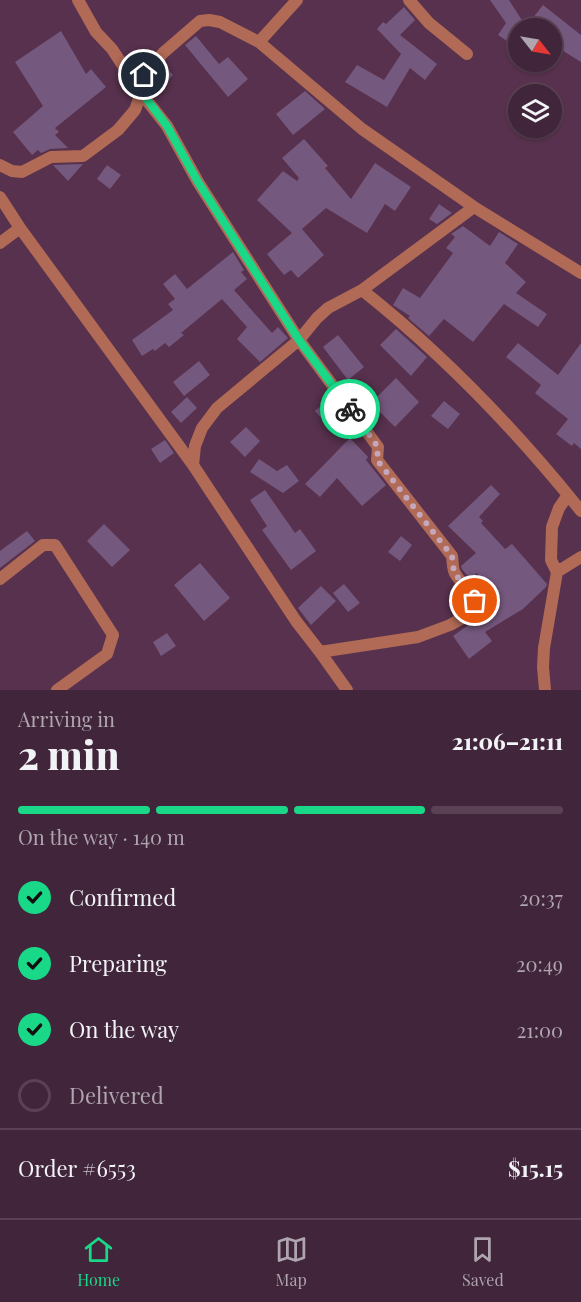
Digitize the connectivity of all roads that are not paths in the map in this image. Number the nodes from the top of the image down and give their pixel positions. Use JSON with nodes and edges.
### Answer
{"nodes":[{"id":1,"x":78,"y":0,"type":"edge"},
{"id":2,"x":297,"y":0,"type":"edge"},
{"id":3,"x":409,"y":0,"type":"edge"},
{"id":4,"x":259,"y":42,"type":"junction"},
{"id":5,"x":467,"y":54,"type":"dead end"},
{"id":6,"x":139,"y":89,"type":"junction"},
{"id":7,"x":0,"y":165,"type":"edge"},
{"id":8,"x":0,"y":197,"type":"edge"},
{"id":9,"x":474,"y":207,"type":"junction"},
{"id":10,"x":20,"y":228,"type":"junction"},
{"id":11,"x":0,"y":243,"type":"edge"},
{"id":12,"x":581,"y":273,"type":"edge"},
{"id":13,"x":362,"y":290,"type":"junction"},
{"id":14,"x":299,"y":340,"type":"junction"},
{"id":15,"x":193,"y":465,"type":"junction"},
{"id":16,"x":568,"y":495,"type":"junction"},
{"id":17,"x":581,"y":511,"type":"edge"},
{"id":18,"x":581,"y":557,"type":"edge"},
{"id":19,"x":557,"y":572,"type":"junction"},
{"id":20,"x":0,"y":579,"type":"edge"},
{"id":21,"x":320,"y":652,"type":"junction"},
{"id":22,"x":57,"y":690,"type":"edge"},
{"id":23,"x":347,"y":690,"type":"edge"},
{"id":24,"x":545,"y":690,"type":"edge"}],
"edges":[{"from":1,"to":6,"type":"street"},
{"from":2,"to":4,"type":"street"},
{"from":3,"to":5,"type":"street"},
{"from":4,"to":6,"type":"street"},
{"from":4,"to":9,"type":"street"},
{"from":6,"to":7,"type":"street"},
{"from":6,"to":14,"type":"street"},
{"from":8,"to":10,"type":"street"},
{"from":9,"to":12,"type":"street"},
{"from":9,"to":13,"type":"street"},
{"from":10,"to":11,"type":"street"},
{"from":10,"to":15,"type":"street"},
{"from":13,"to":14,"type":"street"},
{"from":13,"to":16,"type":"street"},
{"from":14,"to":15,"type":"street"},
{"from":14,"to":21,"type":"street"},
{"from":15,"to":21,"type":"street"},
{"from":16,"to":17,"type":"street"},
{"from":16,"to":19,"type":"street"},
{"from":18,"to":19,"type":"street"},
{"from":19,"to":24,"type":"street"},
{"from":20,"to":22,"type":"street"},
{"from":21,"to":23,"type":"street"}]}
